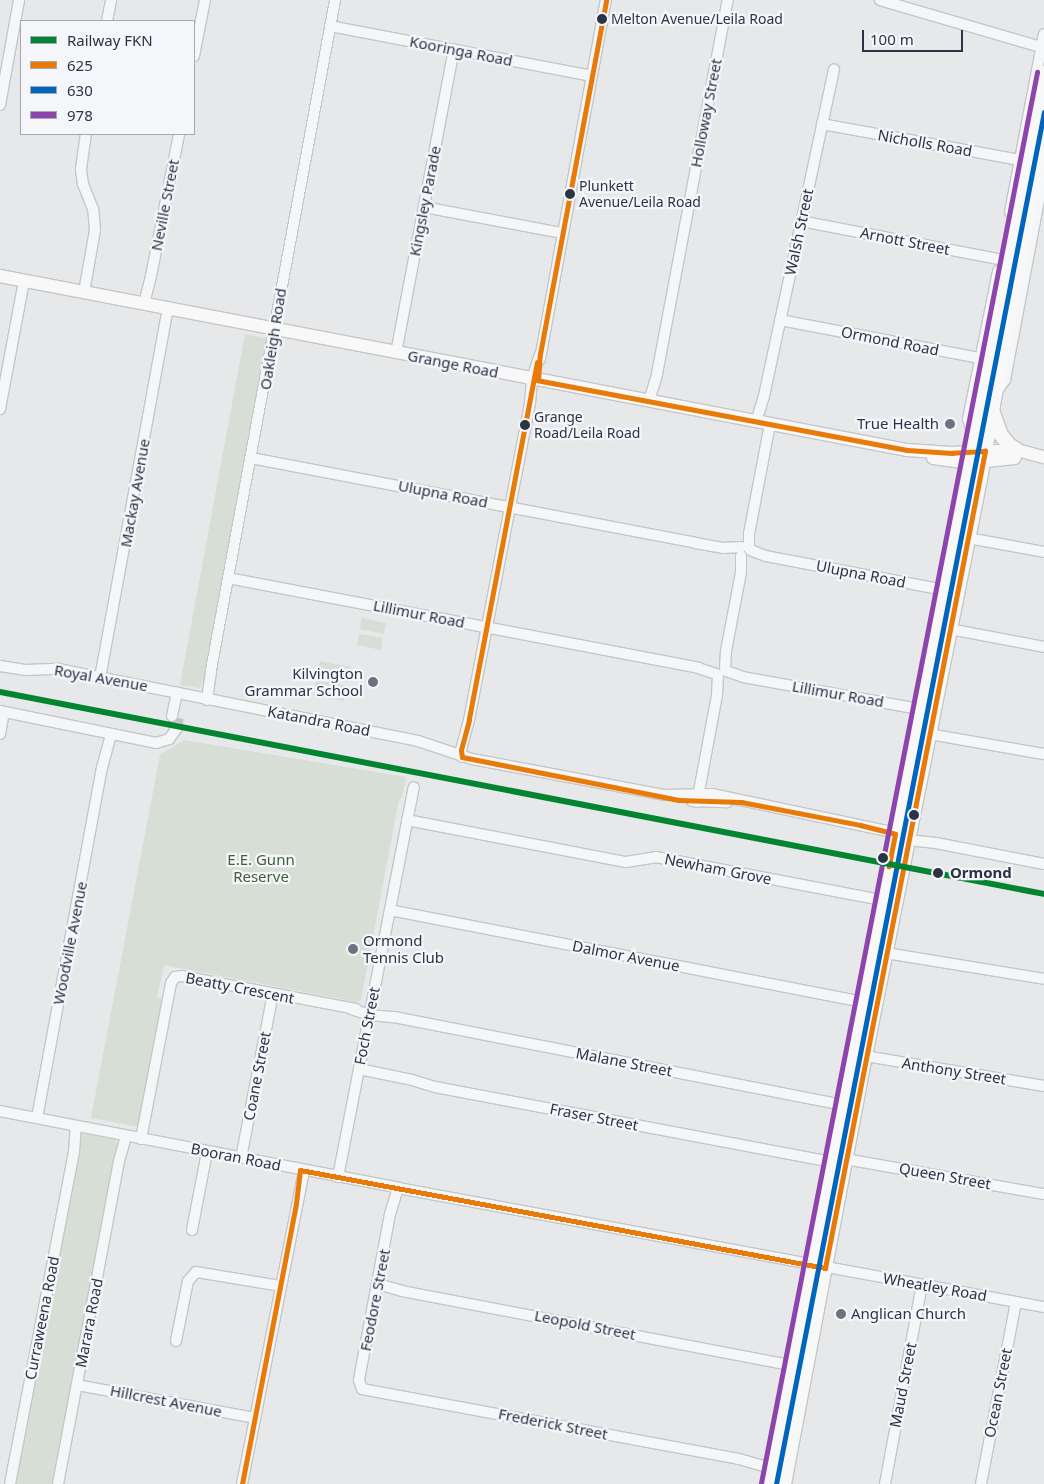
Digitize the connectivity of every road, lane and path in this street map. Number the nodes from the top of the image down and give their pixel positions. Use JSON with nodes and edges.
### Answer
{"nodes":[{"id":1,"x":19,"y":0,"type":"edge"},
{"id":2,"x":111,"y":0,"type":"edge"},
{"id":3,"x":205,"y":0,"type":"edge"},
{"id":4,"x":335,"y":0,"type":"edge"},
{"id":5,"x":606,"y":0,"type":"edge"},
{"id":6,"x":728,"y":0,"type":"edge"},
{"id":7,"x":880,"y":0,"type":"edge"},
{"id":8,"x":107,"y":20,"type":"edge"},
{"id":9,"x":330,"y":26,"type":"junction"},
{"id":10,"x":1044,"y":34,"type":"edge"},
{"id":11,"x":1043,"y":48,"type":"edge"},
{"id":12,"x":454,"y":50,"type":"junction"},
{"id":13,"x":195,"y":51,"type":"edge"},
{"id":14,"x":834,"y":69,"type":"dead end"},
{"id":15,"x":1044,"y":73,"type":"edge"},
{"id":16,"x":591,"y":76,"type":"junction"},
{"id":17,"x":0,"y":106,"type":"edge"},
{"id":18,"x":822,"y":124,"type":"junction"},
{"id":19,"x":1044,"y":134,"type":"edge"},
{"id":20,"x":86,"y":135,"type":"edge"},
{"id":21,"x":179,"y":135,"type":"edge"},
{"id":22,"x":1023,"y":161,"type":"junction"},
{"id":23,"x":1044,"y":174,"type":"edge"},
{"id":24,"x":424,"y":207,"type":"junction"},
{"id":25,"x":802,"y":221,"type":"junction"},
{"id":26,"x":1030,"y":224,"type":"edge"},
{"id":27,"x":562,"y":234,"type":"junction"},
{"id":28,"x":1005,"y":260,"type":"junction"},
{"id":29,"x":0,"y":276,"type":"edge"},
{"id":30,"x":24,"y":281,"type":"junction"},
{"id":31,"x":84,"y":292,"type":"junction"},
{"id":32,"x":146,"y":304,"type":"junction"},
{"id":33,"x":168,"y":309,"type":"junction"},
{"id":34,"x":780,"y":320,"type":"junction"},
{"id":35,"x":275,"y":330,"type":"junction"},
{"id":36,"x":396,"y":353,"type":"junction"},
{"id":37,"x":990,"y":360,"type":"junction"},
{"id":38,"x":535,"y":380,"type":"junction"},
{"id":39,"x":994,"y":395,"type":"junction"},
{"id":40,"x":652,"y":402,"type":"junction"},
{"id":41,"x":0,"y":409,"type":"edge"},
{"id":42,"x":992,"y":411,"type":"junction"},
{"id":43,"x":762,"y":423,"type":"junction"},
{"id":44,"x":1017,"y":450,"type":"junction"},
{"id":45,"x":984,"y":456,"type":"junction"},
{"id":46,"x":969,"y":457,"type":"junction"},
{"id":47,"x":1044,"y":457,"type":"edge"},
{"id":48,"x":251,"y":458,"type":"junction"},
{"id":49,"x":960,"y":500,"type":"junction"},
{"id":50,"x":976,"y":502,"type":"junction"},
{"id":51,"x":510,"y":507,"type":"junction"},
{"id":52,"x":968,"y":538,"type":"junction"},
{"id":53,"x":745,"y":552,"type":"junction"},
{"id":54,"x":1044,"y":552,"type":"edge"},
{"id":55,"x":228,"y":578,"type":"junction"},
{"id":56,"x":943,"y":590,"type":"junction"},
{"id":57,"x":957,"y":593,"type":"junction"},
{"id":58,"x":487,"y":628,"type":"junction"},
{"id":59,"x":950,"y":629,"type":"junction"},
{"id":60,"x":1044,"y":647,"type":"edge"},
{"id":61,"x":0,"y":666,"type":"edge"},
{"id":62,"x":722,"y":673,"type":"junction"},
{"id":63,"x":100,"y":678,"type":"junction"},
{"id":64,"x":180,"y":694,"type":"junction"},
{"id":65,"x":204,"y":699,"type":"junction"},
{"id":66,"x":919,"y":709,"type":"junction"},
{"id":67,"x":2,"y":711,"type":"edge"},
{"id":68,"x":934,"y":711,"type":"junction"},
{"id":69,"x":176,"y":716,"type":"tunnel mouth"},
{"id":70,"x":174,"y":728,"type":"dead end"},
{"id":71,"x":108,"y":733,"type":"junction"},
{"id":72,"x":0,"y":734,"type":"edge"},
{"id":73,"x":929,"y":734,"type":"junction"},
{"id":74,"x":463,"y":753,"type":"junction"},
{"id":75,"x":1044,"y":754,"type":"edge"},
{"id":76,"x":414,"y":787,"type":"dead end"},
{"id":77,"x":698,"y":798,"type":"junction"},
{"id":78,"x":407,"y":820,"type":"junction"},
{"id":79,"x":895,"y":831,"type":"junction"},
{"id":80,"x":909,"y":837,"type":"junction"},
{"id":81,"x":1044,"y":864,"type":"edge"},
{"id":82,"x":882,"y":900,"type":"junction"},
{"id":83,"x":390,"y":910,"type":"junction"},
{"id":84,"x":879,"y":952,"type":"junction"},
{"id":85,"x":1044,"y":979,"type":"edge"},
{"id":86,"x":273,"y":994,"type":"junction"},
{"id":87,"x":862,"y":1002,"type":"junction"},
{"id":88,"x":370,"y":1013,"type":"junction"},
{"id":89,"x":865,"y":1056,"type":"junction"},
{"id":90,"x":359,"y":1069,"type":"junction"},
{"id":91,"x":1044,"y":1086,"type":"edge"},
{"id":92,"x":849,"y":1106,"type":"junction"},
{"id":93,"x":0,"y":1111,"type":"edge"},
{"id":94,"x":36,"y":1118,"type":"junction"},
{"id":95,"x":78,"y":1127,"type":"junction"},
{"id":96,"x":124,"y":1136,"type":"junction"},
{"id":97,"x":141,"y":1139,"type":"junction"},
{"id":98,"x":207,"y":1152,"type":"junction"},
{"id":99,"x":241,"y":1158,"type":"junction"},
{"id":100,"x":845,"y":1159,"type":"junction"},
{"id":101,"x":831,"y":1162,"type":"junction"},
{"id":102,"x":302,"y":1170,"type":"junction"},
{"id":103,"x":338,"y":1177,"type":"junction"},
{"id":104,"x":395,"y":1188,"type":"junction"},
{"id":105,"x":1044,"y":1194,"type":"edge"},
{"id":106,"x":819,"y":1220,"type":"junction"},
{"id":107,"x":834,"y":1223,"type":"junction"},
{"id":108,"x":192,"y":1230,"type":"dead end"},
{"id":109,"x":810,"y":1265,"type":"junction"},
{"id":110,"x":825,"y":1268,"type":"junction"},
{"id":111,"x":922,"y":1285,"type":"junction"},
{"id":112,"x":281,"y":1286,"type":"junction"},
{"id":113,"x":377,"y":1286,"type":"junction"},
{"id":114,"x":1016,"y":1302,"type":"junction"},
{"id":115,"x":1044,"y":1307,"type":"edge"},
{"id":116,"x":176,"y":1342,"type":"dead end"},
{"id":117,"x":791,"y":1363,"type":"junction"},
{"id":118,"x":807,"y":1366,"type":"junction"},
{"id":119,"x":77,"y":1384,"type":"junction"},
{"id":120,"x":360,"y":1386,"type":"joint"},
{"id":121,"x":255,"y":1418,"type":"junction"},
{"id":122,"x":772,"y":1465,"type":"junction"},
{"id":123,"x":10,"y":1484,"type":"edge"},
{"id":124,"x":58,"y":1484,"type":"edge"},
{"id":125,"x":242,"y":1484,"type":"edge"},
{"id":126,"x":768,"y":1484,"type":"edge"},
{"id":127,"x":784,"y":1484,"type":"edge"},
{"id":128,"x":885,"y":1484,"type":"edge"},
{"id":129,"x":980,"y":1484,"type":"edge"}],
"edges":[{"from":1,"to":17,"type":"street"},
{"from":2,"to":8,"type":"street"},
{"from":3,"to":13,"type":"street"},
{"from":4,"to":9,"type":"street","name":"Oakleigh Road"},
{"from":5,"to":16,"type":"street"},
{"from":6,"to":40,"type":"street","name":"Holloway Street"},
{"from":7,"to":11,"type":"street"},
{"from":9,"to":12,"type":"street","name":"Kooringa Road"},
{"from":9,"to":35,"type":"street","name":"Oakleigh Road"},
{"from":10,"to":11,"type":"street"},
{"from":11,"to":22,"type":"street"},
{"from":12,"to":16,"type":"street","name":"Kooringa Road"},
{"from":12,"to":24,"type":"street","name":"Kingsley Parade"},
{"from":14,"to":18,"type":"street","name":"Walsh Street"},
{"from":15,"to":22,"type":"highway"},
{"from":16,"to":27,"type":"street"},
{"from":18,"to":22,"type":"street","name":"Nicholls Road"},
{"from":18,"to":25,"type":"street","name":"Walsh Street"},
{"from":19,"to":26,"type":"highway"},
{"from":20,"to":31,"type":"street"},
{"from":21,"to":32,"type":"street","name":"Neville Street"},
{"from":22,"to":26,"type":"highway"},
{"from":22,"to":28,"type":"street"},
{"from":23,"to":26,"type":"street"},
{"from":24,"to":27,"type":"street"},
{"from":24,"to":36,"type":"street","name":"Kingsley Parade"},
{"from":25,"to":28,"type":"street","name":"Arnott Street"},
{"from":25,"to":34,"type":"street","name":"Walsh Street"},
{"from":26,"to":28,"type":"highway"},
{"from":26,"to":37,"type":"highway"},
{"from":26,"to":39,"type":"street"},
{"from":27,"to":38,"type":"street"},
{"from":28,"to":37,"type":"highway"},
{"from":29,"to":30,"type":"main road","name":"Grange Road"},
{"from":30,"to":31,"type":"main road","name":"Grange Road"},
{"from":30,"to":41,"type":"street"},
{"from":31,"to":32,"type":"main road","name":"Grange Road"},
{"from":32,"to":33,"type":"main road","name":"Grange Road"},
{"from":33,"to":35,"type":"main road","name":"Grange Road"},
{"from":33,"to":63,"type":"street","name":"Mackay Avenue"},
{"from":34,"to":37,"type":"street","name":"Ormond Road"},
{"from":34,"to":43,"type":"street","name":"Walsh Street"},
{"from":35,"to":36,"type":"main road","name":"Grange Road"},
{"from":35,"to":48,"type":"street","name":"Oakleigh Road"},
{"from":36,"to":38,"type":"main road","name":"Grange Road"},
{"from":37,"to":39,"type":"highway"},
{"from":37,"to":46,"type":"highway"},
{"from":38,"to":40,"type":"main road","name":"Grange Road"},
{"from":38,"to":51,"type":"street"},
{"from":39,"to":42,"type":"highway"},
{"from":40,"to":43,"type":"main road","name":"Grange Road"},
{"from":42,"to":44,"type":"highway"},
{"from":42,"to":45,"type":"highway"},
{"from":43,"to":46,"type":"main road","name":"Grange Road"},
{"from":43,"to":53,"type":"street","name":"Walsh Street"},
{"from":44,"to":45,"type":"main road"},
{"from":44,"to":47,"type":"main road"},
{"from":45,"to":46,"type":"main road","name":"Grange Road"},
{"from":45,"to":47,"type":"main road"},
{"from":45,"to":50,"type":"highway"},
{"from":46,"to":49,"type":"highway"},
{"from":48,"to":51,"type":"street","name":"Ulupna Road"},
{"from":48,"to":55,"type":"street","name":"Oakleigh Road"},
{"from":49,"to":50,"type":"highway"},
{"from":49,"to":56,"type":"highway"},
{"from":50,"to":52,"type":"highway"},
{"from":51,"to":53,"type":"street","name":"Ulupna Road"},
{"from":51,"to":58,"type":"street"},
{"from":52,"to":54,"type":"street"},
{"from":52,"to":57,"type":"highway"},
{"from":53,"to":56,"type":"street","name":"Ulupna Road"},
{"from":53,"to":62,"type":"street","name":"Walsh Street"},
{"from":55,"to":58,"type":"street","name":"Lillimur Road"},
{"from":55,"to":65,"type":"street","name":"Oakleigh Road"},
{"from":56,"to":57,"type":"street","name":"Ulupna Road"},
{"from":56,"to":66,"type":"highway"},
{"from":57,"to":59,"type":"highway"},
{"from":58,"to":62,"type":"street","name":"Lillimur Road"},
{"from":58,"to":74,"type":"street"},
{"from":59,"to":60,"type":"street"},
{"from":59,"to":68,"type":"highway"},
{"from":61,"to":63,"type":"street","name":"Royal Avenue"},
{"from":62,"to":66,"type":"street","name":"Lillimur Road"},
{"from":62,"to":77,"type":"street","name":"Walsh Street"},
{"from":63,"to":64,"type":"street","name":"Royal Avenue"},
{"from":64,"to":65,"type":"street","name":"Royal Avenue"},
{"from":64,"to":69,"type":"street"},
{"from":65,"to":74,"type":"street","name":"Katandra Road"},
{"from":66,"to":68,"type":"street","name":"Lillimur Road"},
{"from":66,"to":79,"type":"highway"},
{"from":67,"to":71,"type":"street"},
{"from":67,"to":72,"type":"street"},
{"from":68,"to":73,"type":"highway"},
{"from":70,"to":71,"type":"street"},
{"from":71,"to":94,"type":"street","name":"Woodville Avenue"},
{"from":73,"to":75,"type":"street"},
{"from":73,"to":80,"type":"highway"},
{"from":74,"to":77,"type":"street","name":"Katandra Road"},
{"from":76,"to":78,"type":"street","name":"Foch Street"},
{"from":77,"to":79,"type":"street","name":"Katandra Road"},
{"from":78,"to":82,"type":"street","name":"Newham Grove"},
{"from":78,"to":83,"type":"street","name":"Foch Street"},
{"from":79,"to":80,"type":"street","name":"Katandra Road"},
{"from":79,"to":82,"type":"highway"},
{"from":80,"to":81,"type":"street","name":"Katandra Road"},
{"from":80,"to":84,"type":"highway"},
{"from":82,"to":84,"type":"highway"},
{"from":83,"to":87,"type":"street","name":"Dalmor Avenue"},
{"from":83,"to":88,"type":"street","name":"Foch Street"},
{"from":84,"to":85,"type":"street"},
{"from":84,"to":87,"type":"highway"},
{"from":84,"to":89,"type":"highway"},
{"from":86,"to":88,"type":"street","name":"Beatty Crescent"},
{"from":86,"to":97,"type":"street","name":"Beatty Crescent"},
{"from":86,"to":99,"type":"street","name":"Coane Street"},
{"from":87,"to":92,"type":"highway"},
{"from":88,"to":90,"type":"street","name":"Foch Street"},
{"from":88,"to":92,"type":"street","name":"Malane Street"},
{"from":89,"to":91,"type":"street","name":"Anthony Street"},
{"from":89,"to":92,"type":"highway"},
{"from":90,"to":101,"type":"street","name":"Fraser Street"},
{"from":90,"to":103,"type":"street","name":"Foch Street"},
{"from":92,"to":100,"type":"highway"},
{"from":92,"to":101,"type":"highway"},
{"from":93,"to":94,"type":"street","name":"Booran Road"},
{"from":94,"to":95,"type":"street","name":"Booran Road"},
{"from":95,"to":96,"type":"street","name":"Booran Road"},
{"from":95,"to":123,"type":"street","name":"Curraweena Road"},
{"from":96,"to":97,"type":"street","name":"Booran Road"},
{"from":96,"to":119,"type":"street","name":"Marara Road"},
{"from":97,"to":98,"type":"street","name":"Booran Road"},
{"from":98,"to":99,"type":"street","name":"Booran Road"},
{"from":98,"to":108,"type":"street"},
{"from":99,"to":102,"type":"street","name":"Booran Road"},
{"from":100,"to":105,"type":"street","name":"Queen Street"},
{"from":100,"to":107,"type":"highway"},
{"from":101,"to":106,"type":"highway"},
{"from":102,"to":103,"type":"street","name":"Booran Road"},
{"from":102,"to":112,"type":"street"},
{"from":103,"to":104,"type":"street","name":"Booran Road"},
{"from":104,"to":109,"type":"street","name":"Booran Road"},
{"from":104,"to":113,"type":"street","name":"Feodore Street"},
{"from":106,"to":107,"type":"highway"},
{"from":106,"to":109,"type":"highway"},
{"from":107,"to":110,"type":"highway"},
{"from":109,"to":110,"type":"street","name":"Booran Road"},
{"from":109,"to":117,"type":"highway"},
{"from":110,"to":111,"type":"street","name":"Wheatley Road"},
{"from":110,"to":118,"type":"highway"},
{"from":111,"to":114,"type":"street","name":"Wheatley Road"},
{"from":111,"to":128,"type":"street","name":"Maud Street"},
{"from":112,"to":116,"type":"street"},
{"from":112,"to":121,"type":"street"},
{"from":113,"to":117,"type":"street","name":"Leopold Street"},
{"from":113,"to":120,"type":"street","name":"Feodore Street"},
{"from":114,"to":115,"type":"street","name":"Wheatley Road"},
{"from":114,"to":129,"type":"street","name":"Ocean Street"},
{"from":117,"to":118,"type":"street","name":"Leopold Street"},
{"from":117,"to":122,"type":"highway"},
{"from":118,"to":127,"type":"highway"},
{"from":119,"to":121,"type":"street","name":"Hillcrest Avenue"},
{"from":119,"to":124,"type":"street","name":"Marara Road"},
{"from":120,"to":122,"type":"street","name":"Frederick Street"},
{"from":121,"to":125,"type":"street"},
{"from":122,"to":126,"type":"highway"}]}
